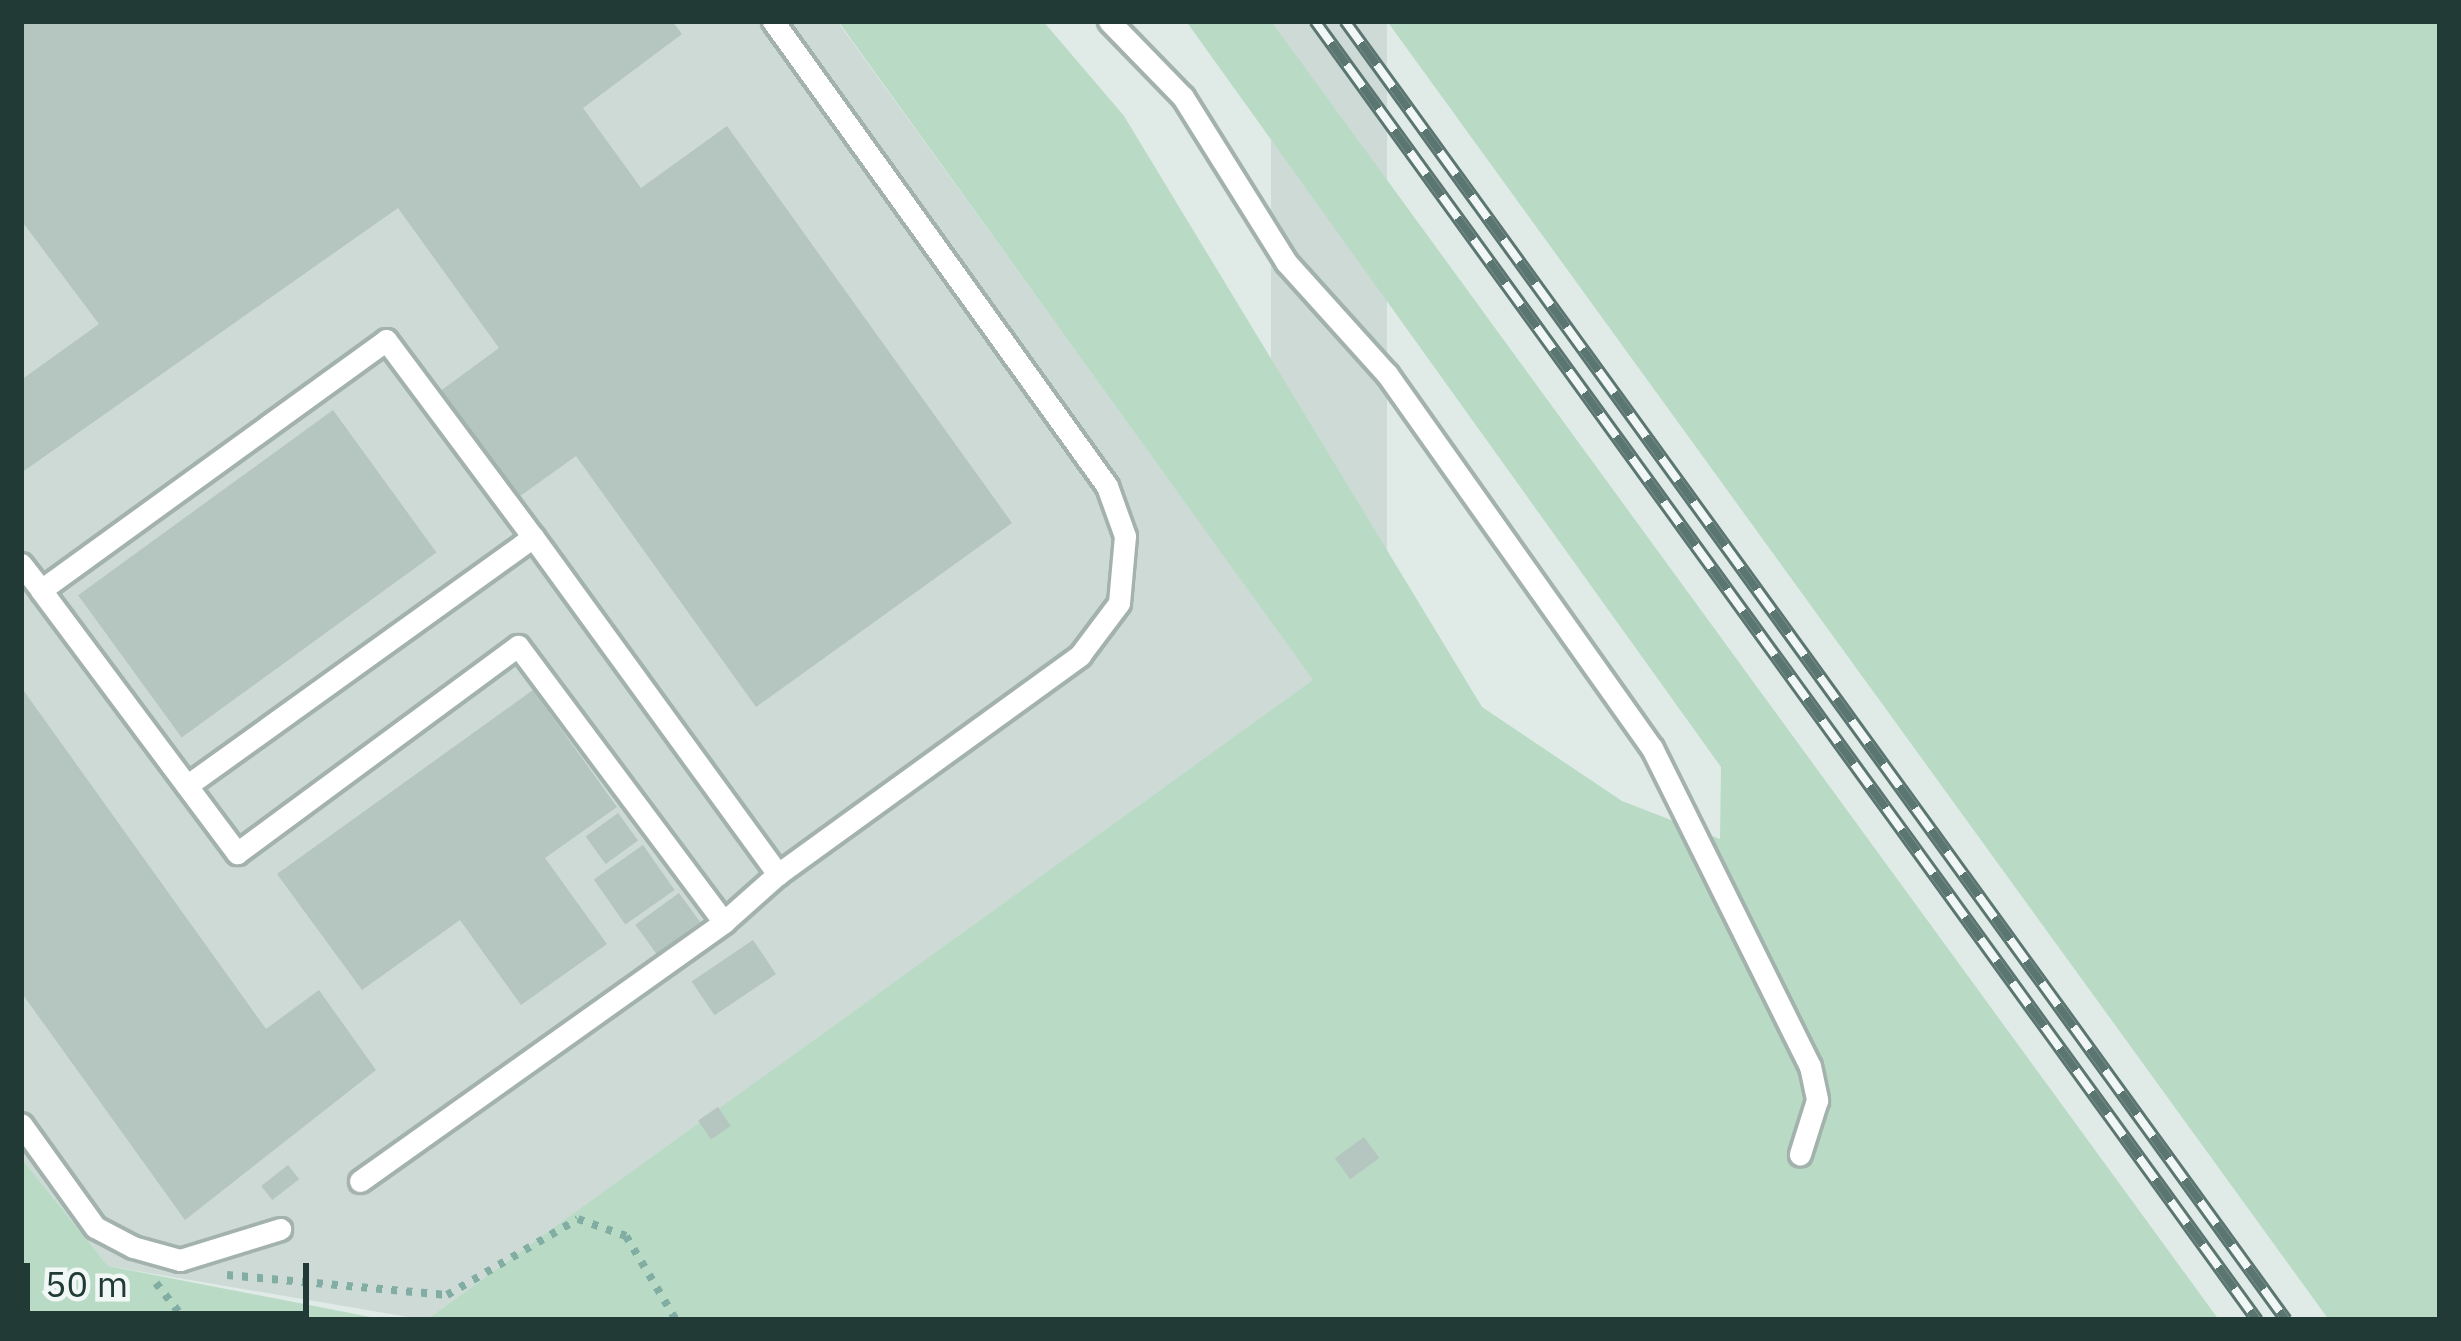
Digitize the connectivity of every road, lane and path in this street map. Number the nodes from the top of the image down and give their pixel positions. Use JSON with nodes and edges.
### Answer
{"nodes":[{"id":1,"x":773,"y":21,"type":"edge"},
{"id":2,"x":1109,"y":21,"type":"edge"},
{"id":3,"x":533,"y":537,"type":"junction"},
{"id":4,"x":21,"y":564,"type":"edge"},
{"id":5,"x":41,"y":590,"type":"junction"},
{"id":6,"x":187,"y":786,"type":"junction"},
{"id":7,"x":778,"y":874,"type":"junction"},
{"id":8,"x":724,"y":922,"type":"junction"},
{"id":9,"x":21,"y":1124,"type":"edge"},
{"id":10,"x":1800,"y":1154,"type":"dead end"},
{"id":11,"x":360,"y":1181,"type":"dead end"},
{"id":12,"x":280,"y":1229,"type":"dead end"},
{"id":13,"x":180,"y":1260,"type":"junction"},
{"id":14,"x":676,"y":1320,"type":"edge"}],
"edges":[{"from":1,"to":7,"type":"lane"},
{"from":2,"to":10,"type":"lane"},
{"from":3,"to":5,"type":"lane"},
{"from":3,"to":6,"type":"lane"},
{"from":3,"to":7,"type":"lane"},
{"from":4,"to":5,"type":"lane"},
{"from":5,"to":6,"type":"lane"},
{"from":6,"to":8,"type":"lane"},
{"from":7,"to":8,"type":"lane"},
{"from":8,"to":11,"type":"lane"},
{"from":9,"to":13,"type":"lane"},
{"from":12,"to":13,"type":"lane"},
{"from":13,"to":14,"type":"path"}]}
